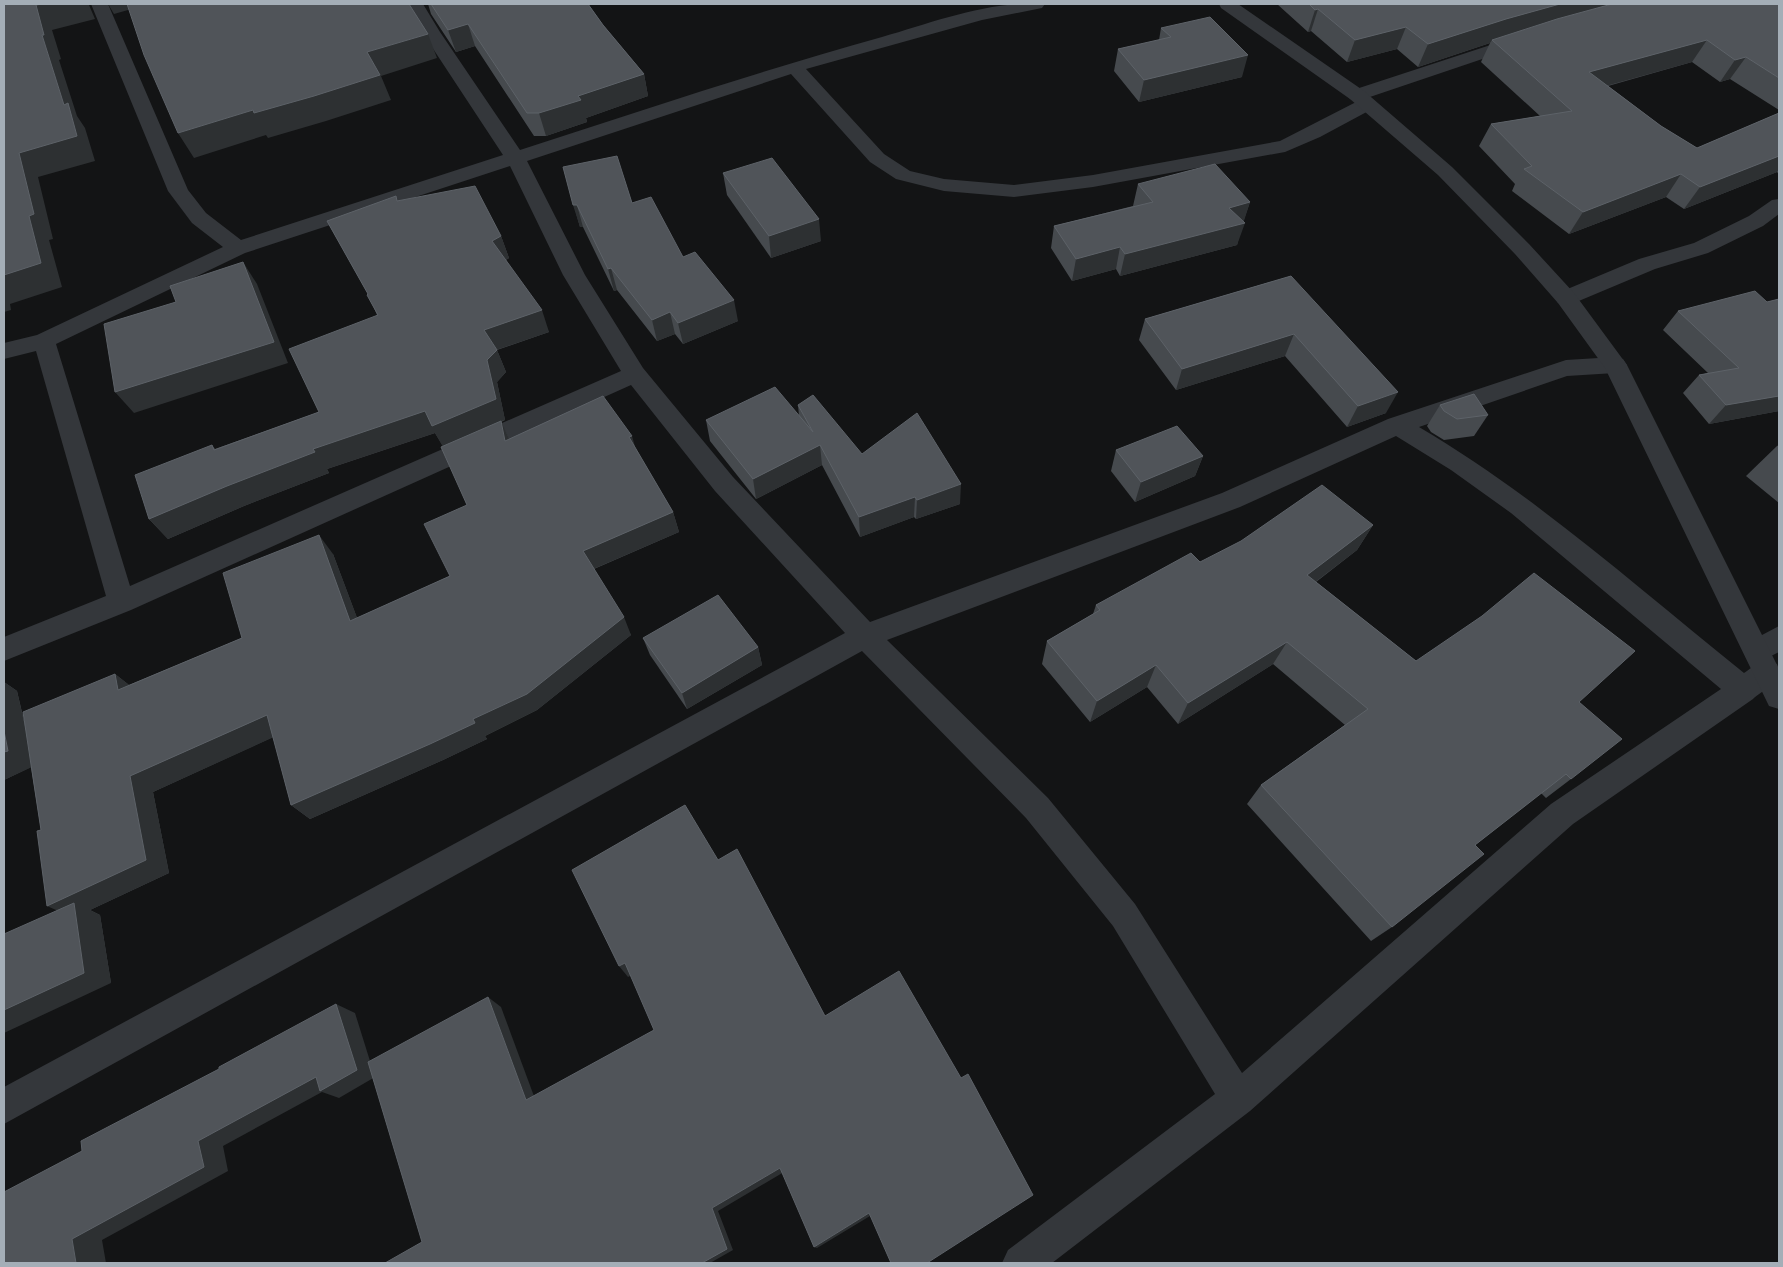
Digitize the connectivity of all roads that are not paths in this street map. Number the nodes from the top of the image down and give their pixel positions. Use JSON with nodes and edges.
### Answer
{"nodes":[{"id":1,"x":99,"y":4,"type":"edge"},
{"id":2,"x":415,"y":4,"type":"edge"},
{"id":3,"x":1036,"y":4,"type":"edge"},
{"id":4,"x":1227,"y":4,"type":"edge"},
{"id":5,"x":1541,"y":34,"type":"edge"},
{"id":6,"x":794,"y":68,"type":"junction"},
{"id":7,"x":1362,"y":99,"type":"junction"},
{"id":8,"x":516,"y":159,"type":"junction"},
{"id":9,"x":1779,"y":204,"type":"edge"},
{"id":10,"x":238,"y":248,"type":"junction"},
{"id":11,"x":1566,"y":298,"type":"junction"},
{"id":12,"x":44,"y":342,"type":"junction"},
{"id":13,"x":4,"y":351,"type":"edge"},
{"id":14,"x":1614,"y":364,"type":"junction"},
{"id":15,"x":635,"y":374,"type":"junction"},
{"id":16,"x":1397,"y":425,"type":"junction"},
{"id":17,"x":121,"y":602,"type":"junction"},
{"id":18,"x":864,"y":636,"type":"junction"},
{"id":19,"x":4,"y":649,"type":"edge"},
{"id":20,"x":1765,"y":670,"type":"edge"},
{"id":21,"x":1238,"y":1099,"type":"junction"},
{"id":22,"x":4,"y":1106,"type":"edge"},
{"id":23,"x":1021,"y":1263,"type":"edge"}],
"edges":[{"from":1,"to":10,"type":"street"},
{"from":2,"to":8,"type":"street"},
{"from":3,"to":6,"type":"street"},
{"from":4,"to":7,"type":"street"},
{"from":5,"to":7,"type":"street"},
{"from":6,"to":7,"type":"street"},
{"from":6,"to":8,"type":"street"},
{"from":7,"to":11,"type":"street"},
{"from":8,"to":10,"type":"street"},
{"from":8,"to":15,"type":"street"},
{"from":9,"to":11,"type":"street"},
{"from":10,"to":12,"type":"street"},
{"from":11,"to":14,"type":"street"},
{"from":12,"to":13,"type":"street"},
{"from":12,"to":17,"type":"street"},
{"from":14,"to":16,"type":"street"},
{"from":14,"to":20,"type":"street"},
{"from":15,"to":17,"type":"street"},
{"from":15,"to":18,"type":"street"},
{"from":16,"to":18,"type":"street"},
{"from":16,"to":20,"type":"street"},
{"from":17,"to":19,"type":"street"},
{"from":18,"to":21,"type":"street"},
{"from":18,"to":22,"type":"street"},
{"from":20,"to":21,"type":"street"},
{"from":21,"to":23,"type":"street"}]}
